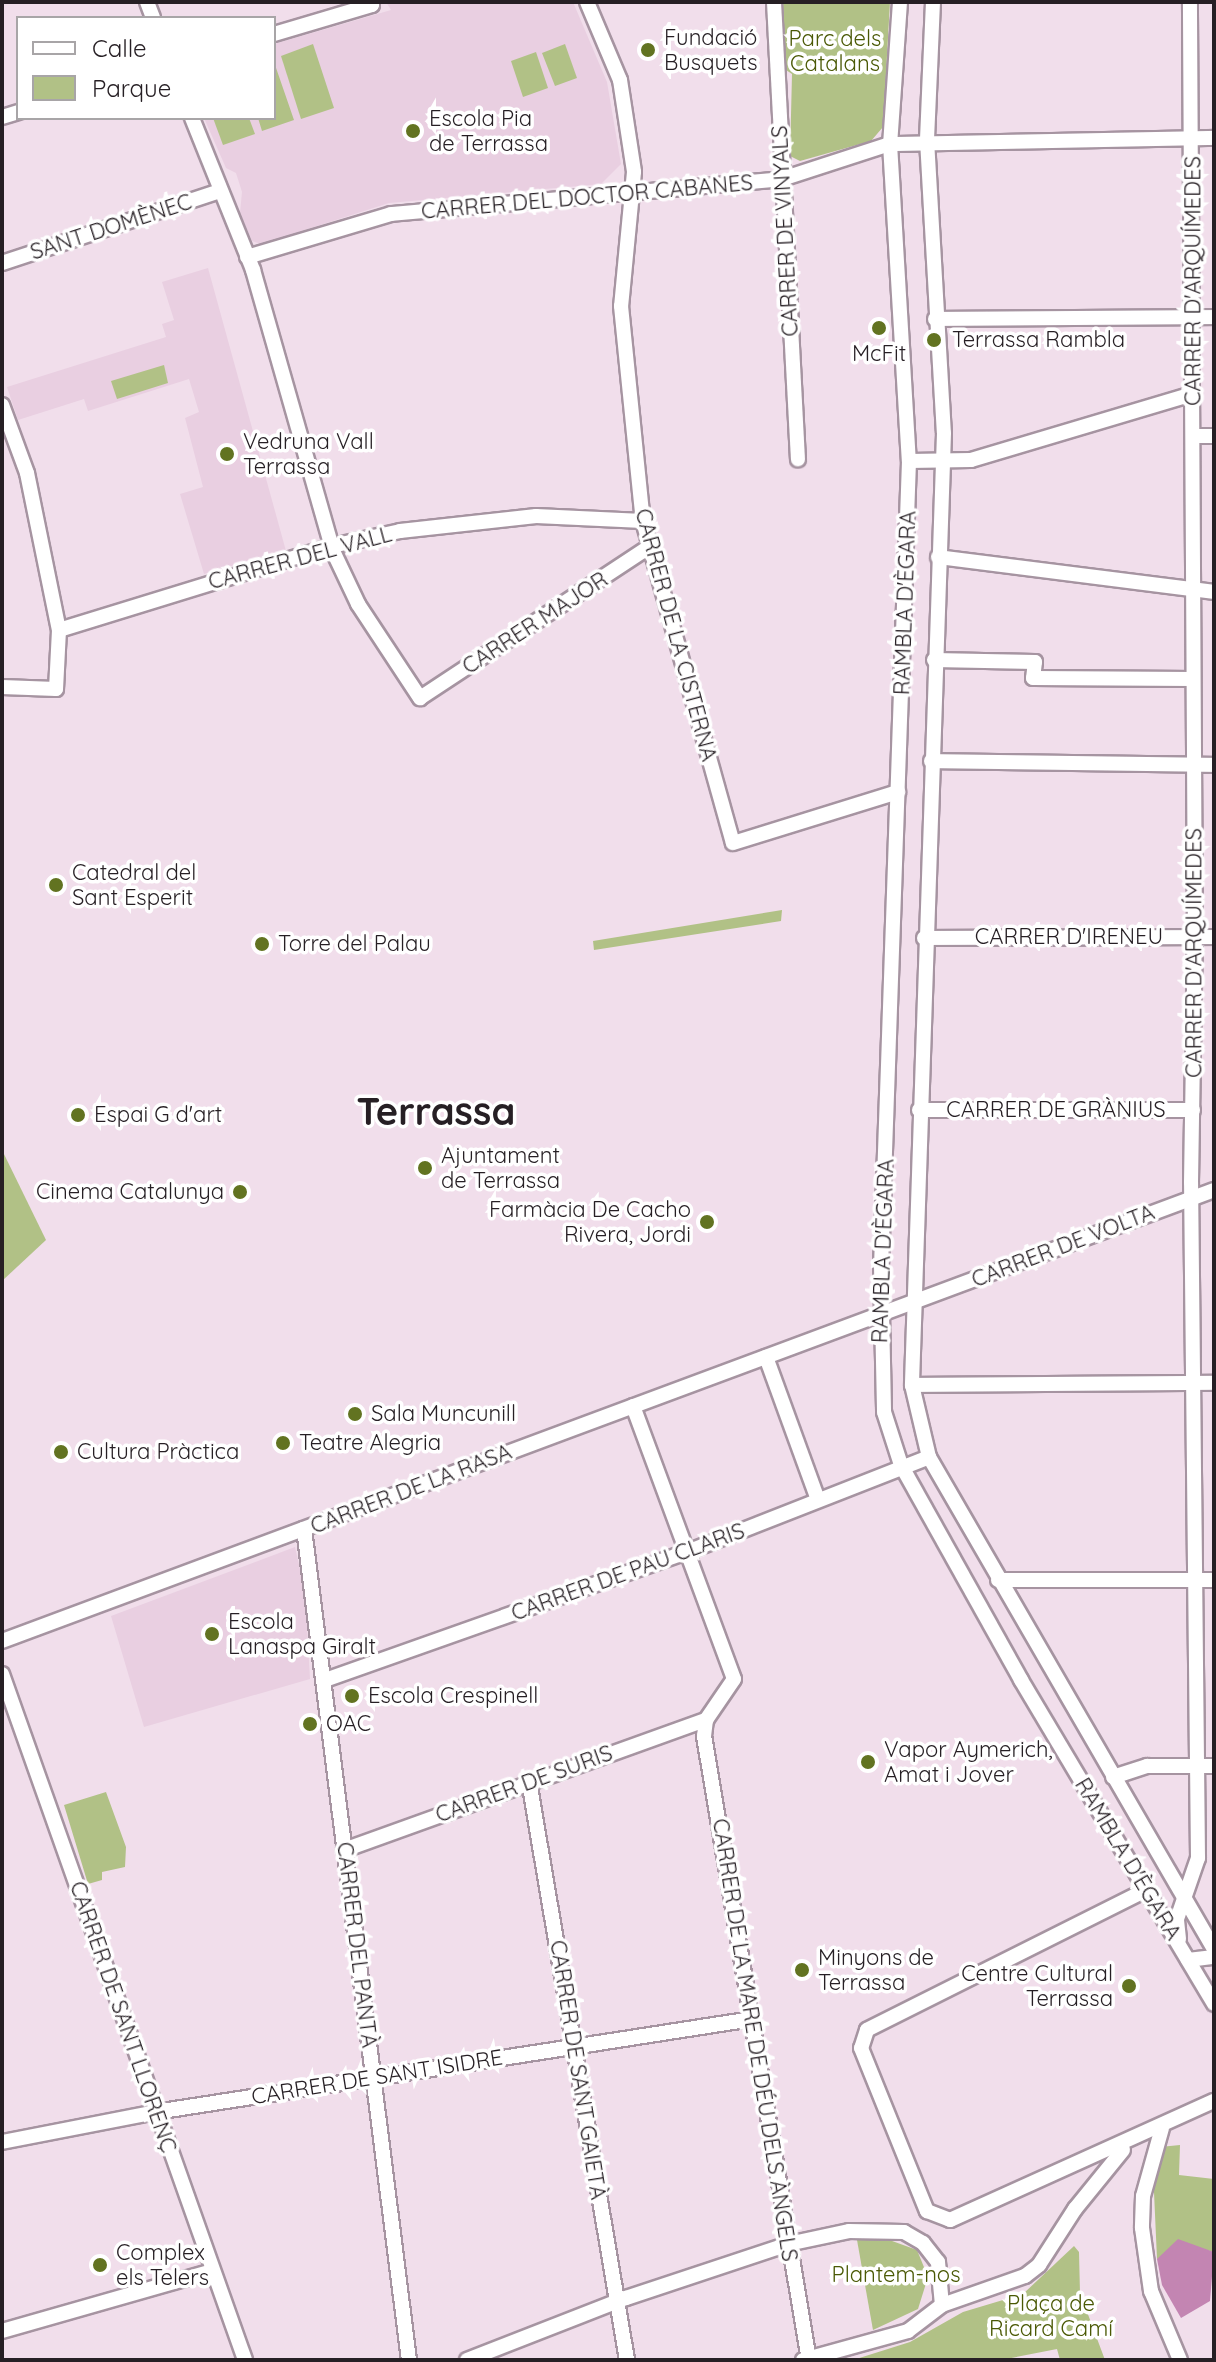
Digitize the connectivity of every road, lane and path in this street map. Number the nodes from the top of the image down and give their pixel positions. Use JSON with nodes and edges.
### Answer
{"nodes":[{"id":1,"x":587,"y":2,"type":"edge"},
{"id":2,"x":774,"y":2,"type":"edge"},
{"id":3,"x":900,"y":2,"type":"edge"},
{"id":4,"x":933,"y":2,"type":"edge"},
{"id":5,"x":1190,"y":2,"type":"edge"},
{"id":6,"x":371,"y":4,"type":"edge"},
{"id":7,"x":276,"y":33,"type":"edge"},
{"id":8,"x":193,"y":120,"type":"edge"},
{"id":9,"x":1214,"y":138,"type":"edge"},
{"id":10,"x":1192,"y":139,"type":"junction"},
{"id":11,"x":927,"y":140,"type":"junction"},
{"id":12,"x":890,"y":144,"type":"junction"},
{"id":13,"x":782,"y":179,"type":"junction"},
{"id":14,"x":219,"y":189,"type":"junction"},
{"id":15,"x":633,"y":193,"type":"junction"},
{"id":16,"x":247,"y":257,"type":"junction"},
{"id":17,"x":2,"y":263,"type":"edge"},
{"id":18,"x":1193,"y":317,"type":"junction"},
{"id":19,"x":1214,"y":317,"type":"edge"},
{"id":20,"x":935,"y":319,"type":"junction"},
{"id":21,"x":1193,"y":394,"type":"junction"},
{"id":22,"x":2,"y":405,"type":"edge"},
{"id":23,"x":1194,"y":436,"type":"junction"},
{"id":24,"x":1214,"y":436,"type":"edge"},
{"id":25,"x":798,"y":459,"type":"dead end"},
{"id":26,"x":909,"y":461,"type":"junction"},
{"id":27,"x":943,"y":461,"type":"junction"},
{"id":28,"x":643,"y":521,"type":"junction"},
{"id":29,"x":332,"y":546,"type":"junction"},
{"id":30,"x":649,"y":547,"type":"junction"},
{"id":31,"x":938,"y":557,"type":"junction"},
{"id":32,"x":1195,"y":590,"type":"junction"},
{"id":33,"x":1214,"y":592,"type":"edge"},
{"id":34,"x":59,"y":630,"type":"junction"},
{"id":35,"x":934,"y":660,"type":"junction"},
{"id":36,"x":1193,"y":679,"type":"junction"},
{"id":37,"x":2,"y":687,"type":"edge"},
{"id":38,"x":931,"y":761,"type":"junction"},
{"id":39,"x":1194,"y":765,"type":"junction"},
{"id":40,"x":1214,"y":765,"type":"edge"},
{"id":41,"x":898,"y":792,"type":"junction"},
{"id":42,"x":1195,"y":937,"type":"junction"},
{"id":43,"x":1214,"y":937,"type":"edge"},
{"id":44,"x":924,"y":938,"type":"junction"},
{"id":45,"x":919,"y":1110,"type":"junction"},
{"id":46,"x":1193,"y":1110,"type":"junction"},
{"id":47,"x":1214,"y":1190,"type":"edge"},
{"id":48,"x":1192,"y":1198,"type":"junction"},
{"id":49,"x":911,"y":1302,"type":"junction"},
{"id":50,"x":880,"y":1313,"type":"junction"},
{"id":51,"x":766,"y":1357,"type":"junction"},
{"id":52,"x":1214,"y":1383,"type":"edge"},
{"id":53,"x":1193,"y":1384,"type":"junction"},
{"id":54,"x":912,"y":1385,"type":"junction"},
{"id":55,"x":633,"y":1406,"type":"junction"},
{"id":56,"x":929,"y":1457,"type":"junction"},
{"id":57,"x":901,"y":1465,"type":"junction"},
{"id":58,"x":818,"y":1500,"type":"junction"},
{"id":59,"x":304,"y":1529,"type":"junction"},
{"id":60,"x":687,"y":1552,"type":"junction"},
{"id":61,"x":998,"y":1580,"type":"junction"},
{"id":62,"x":1195,"y":1580,"type":"junction"},
{"id":63,"x":1214,"y":1580,"type":"edge"},
{"id":64,"x":2,"y":1641,"type":"edge"},
{"id":65,"x":2,"y":1674,"type":"edge"},
{"id":66,"x":325,"y":1680,"type":"junction"},
{"id":67,"x":706,"y":1720,"type":"junction"},
{"id":68,"x":1197,"y":1766,"type":"junction"},
{"id":69,"x":1214,"y":1766,"type":"edge"},
{"id":70,"x":1113,"y":1777,"type":"junction"},
{"id":71,"x":529,"y":1781,"type":"junction"},
{"id":72,"x":344,"y":1850,"type":"junction"},
{"id":73,"x":1146,"y":1890,"type":"junction"},
{"id":74,"x":1186,"y":1900,"type":"junction"},
{"id":75,"x":1214,"y":1949,"type":"edge"},
{"id":76,"x":1184,"y":1954,"type":"junction"},
{"id":77,"x":1214,"y":1957,"type":"edge"},
{"id":78,"x":1214,"y":2004,"type":"edge"},
{"id":79,"x":752,"y":2019,"type":"junction"},
{"id":80,"x":574,"y":2046,"type":"junction"},
{"id":81,"x":374,"y":2078,"type":"junction"},
{"id":82,"x":1214,"y":2101,"type":"edge"},
{"id":83,"x":157,"y":2112,"type":"junction"},
{"id":84,"x":1162,"y":2128,"type":"junction"},
{"id":85,"x":2,"y":2142,"type":"edge"},
{"id":86,"x":788,"y":2244,"type":"junction"},
{"id":87,"x":212,"y":2271,"type":"junction"},
{"id":88,"x":617,"y":2302,"type":"junction"},
{"id":89,"x":942,"y":2305,"type":"junction"},
{"id":90,"x":2,"y":2331,"type":"edge"},
{"id":91,"x":807,"y":2359,"type":"edge"},
{"id":92,"x":245,"y":2360,"type":"edge"},
{"id":93,"x":409,"y":2360,"type":"edge"},
{"id":94,"x":467,"y":2360,"type":"edge"},
{"id":95,"x":627,"y":2360,"type":"edge"},
{"id":96,"x":1180,"y":2360,"type":"edge"}],
"edges":[{"from":1,"to":15,"type":"street","name":"CARRER DE LA CISTERNA"},
{"from":2,"to":13,"type":"street","name":"CARRER DE VINYALS"},
{"from":3,"to":12,"type":"street","name":"RAMBLA D'ÈGARA"},
{"from":4,"to":11,"type":"street","name":"RAMBLA D'ÈGARA"},
{"from":5,"to":10,"type":"street","name":"CARRER D'ARQUÍMEDES"},
{"from":6,"to":7,"type":"street"},
{"from":8,"to":14,"type":"street"},
{"from":9,"to":10,"type":"street","name":"CARRER DEL DOCTOR CABANES"},
{"from":10,"to":11,"type":"street","name":"CARRER DEL DOCTOR CABANES"},
{"from":10,"to":18,"type":"street","name":"CARRER D'ARQUÍMEDES"},
{"from":11,"to":12,"type":"street","name":"CARRER DEL DOCTOR CABANES"},
{"from":11,"to":20,"type":"street","name":"RAMBLA D'ÈGARA"},
{"from":12,"to":13,"type":"street","name":"CARRER DEL DOCTOR CABANES"},
{"from":12,"to":26,"type":"street","name":"RAMBLA D'ÈGARA"},
{"from":13,"to":15,"type":"street","name":"CARRER DEL DOCTOR CABANES"},
{"from":13,"to":25,"type":"street","name":"CARRER DE VINYALS"},
{"from":14,"to":16,"type":"street"},
{"from":14,"to":17,"type":"street","name":"SANT DOMÈNEC"},
{"from":15,"to":16,"type":"street","name":"CARRER DEL DOCTOR CABANES"},
{"from":15,"to":28,"type":"street","name":"CARRER DE LA CISTERNA"},
{"from":16,"to":29,"type":"street"},
{"from":18,"to":19,"type":"street"},
{"from":18,"to":20,"type":"street"},
{"from":18,"to":21,"type":"street","name":"CARRER D'ARQUÍMEDES"},
{"from":20,"to":27,"type":"street","name":"RAMBLA D'ÈGARA"},
{"from":21,"to":23,"type":"street","name":"CARRER D'ARQUÍMEDES"},
{"from":21,"to":27,"type":"street"},
{"from":22,"to":34,"type":"street"},
{"from":23,"to":24,"type":"street"},
{"from":23,"to":32,"type":"street","name":"CARRER D'ARQUÍMEDES"},
{"from":26,"to":27,"type":"street"},
{"from":26,"to":41,"type":"street","name":"RAMBLA D'ÈGARA"},
{"from":27,"to":31,"type":"street","name":"RAMBLA D'ÈGARA"},
{"from":28,"to":29,"type":"street","name":"CARRER DEL VALL"},
{"from":28,"to":30,"type":"street","name":"CARRER DE LA CISTERNA"},
{"from":29,"to":30,"type":"street","name":"CARRER MAJOR"},
{"from":29,"to":34,"type":"street","name":"CARRER DEL VALL"},
{"from":30,"to":41,"type":"street","name":"CARRER DE LA CISTERNA"},
{"from":31,"to":32,"type":"street"},
{"from":31,"to":35,"type":"street","name":"RAMBLA D'ÈGARA"},
{"from":32,"to":33,"type":"street"},
{"from":32,"to":36,"type":"street","name":"CARRER D'ARQUÍMEDES"},
{"from":34,"to":37,"type":"street"},
{"from":35,"to":36,"type":"street"},
{"from":35,"to":38,"type":"street","name":"RAMBLA D'ÈGARA"},
{"from":36,"to":39,"type":"street","name":"CARRER D'ARQUÍMEDES"},
{"from":38,"to":39,"type":"street"},
{"from":38,"to":44,"type":"street","name":"RAMBLA D'ÈGARA"},
{"from":39,"to":40,"type":"street"},
{"from":39,"to":42,"type":"street","name":"CARRER D'ARQUÍMEDES"},
{"from":41,"to":50,"type":"street","name":"RAMBLA D'ÈGARA"},
{"from":42,"to":43,"type":"street","name":"CARRER D'IRENEU"},
{"from":42,"to":44,"type":"street","name":"CARRER D'IRENEU"},
{"from":42,"to":46,"type":"street","name":"CARRER D'ARQUÍMEDES"},
{"from":44,"to":45,"type":"street","name":"RAMBLA D'ÈGARA"},
{"from":45,"to":46,"type":"street","name":"CARRER DE GRÀNIUS"},
{"from":45,"to":49,"type":"street","name":"RAMBLA D'ÈGARA"},
{"from":46,"to":48,"type":"street","name":"CARRER D'ARQUÍMEDES"},
{"from":47,"to":48,"type":"street","name":"CARRER DE VOLTA"},
{"from":48,"to":49,"type":"street","name":"CARRER DE VOLTA"},
{"from":48,"to":53,"type":"street","name":"CARRER D'ARQUÍMEDES"},
{"from":49,"to":50,"type":"street"},
{"from":49,"to":54,"type":"street","name":"RAMBLA D'ÈGARA"},
{"from":50,"to":51,"type":"street","name":"CARRER DE LA RASA"},
{"from":50,"to":57,"type":"street","name":"RAMBLA D'ÈGARA"},
{"from":51,"to":55,"type":"street","name":"CARRER DE LA RASA"},
{"from":51,"to":58,"type":"street"},
{"from":52,"to":53,"type":"street"},
{"from":53,"to":54,"type":"street"},
{"from":53,"to":62,"type":"street","name":"CARRER D'ARQUÍMEDES"},
{"from":54,"to":56,"type":"street","name":"RAMBLA D'ÈGARA"},
{"from":55,"to":59,"type":"street","name":"CARRER DE LA RASA"},
{"from":55,"to":60,"type":"street"},
{"from":56,"to":57,"type":"street","name":"CARRER DE PAU CLARIS"},
{"from":56,"to":61,"type":"street","name":"RAMBLA D'ÈGARA"},
{"from":57,"to":58,"type":"street","name":"CARRER DE PAU CLARIS"},
{"from":57,"to":73,"type":"street","name":"RAMBLA D'ÈGARA"},
{"from":58,"to":60,"type":"street","name":"CARRER DE PAU CLARIS"},
{"from":59,"to":64,"type":"street","name":"CARRER DE LA RASA"},
{"from":59,"to":66,"type":"street","name":"CARRER DEL PANTÀ"},
{"from":60,"to":66,"type":"street","name":"CARRER DE PAU CLARIS"},
{"from":60,"to":67,"type":"street"},
{"from":61,"to":62,"type":"street"},
{"from":61,"to":70,"type":"street","name":"RAMBLA D'ÈGARA"},
{"from":62,"to":63,"type":"street"},
{"from":62,"to":68,"type":"street","name":"CARRER D'ARQUÍMEDES"},
{"from":65,"to":83,"type":"street","name":"CARRER DE SANT LLORENÇ"},
{"from":66,"to":72,"type":"street","name":"CARRER DEL PANTÀ"},
{"from":67,"to":71,"type":"street","name":"CARRER DE SURIS"},
{"from":67,"to":79,"type":"street","name":"CARRER DE LA MARE DE DÉU DELS ÀNGELS"},
{"from":68,"to":69,"type":"street"},
{"from":68,"to":70,"type":"street"},
{"from":68,"to":74,"type":"street","name":"CARRER D'ARQUÍMEDES"},
{"from":70,"to":74,"type":"street","name":"RAMBLA D'ÈGARA"},
{"from":71,"to":72,"type":"street","name":"CARRER DE SURIS"},
{"from":71,"to":80,"type":"street","name":"CARRER DE SANT GAIETÀ"},
{"from":72,"to":81,"type":"street","name":"CARRER DEL PANTÀ"},
{"from":73,"to":76,"type":"street","name":"RAMBLA D'ÈGARA"},
{"from":73,"to":84,"type":"street"},
{"from":74,"to":75,"type":"street","name":"RAMBLA D'ÈGARA"},
{"from":74,"to":76,"type":"street","name":"CARRER D'ARQUÍMEDES"},
{"from":76,"to":77,"type":"street","name":"RAMBLA D'ÈGARA"},
{"from":76,"to":78,"type":"street","name":"RAMBLA D'ÈGARA"},
{"from":79,"to":80,"type":"street","name":"CARRER DE SANT ISIDRE"},
{"from":79,"to":86,"type":"street","name":"CARRER DE LA MARE DE DÉU DELS ÀNGELS"},
{"from":80,"to":81,"type":"street","name":"CARRER DE SANT ISIDRE"},
{"from":80,"to":88,"type":"street","name":"CARRER DE SANT GAIETÀ"},
{"from":81,"to":83,"type":"street","name":"CARRER DE SANT ISIDRE"},
{"from":81,"to":93,"type":"street","name":"CARRER DEL PANTÀ"},
{"from":82,"to":84,"type":"street"},
{"from":83,"to":85,"type":"street","name":"CARRER DE SANT ISIDRE"},
{"from":83,"to":87,"type":"street","name":"CARRER DE SANT LLORENÇ"},
{"from":84,"to":89,"type":"street"},
{"from":84,"to":96,"type":"street"},
{"from":86,"to":88,"type":"street"},
{"from":86,"to":89,"type":"street"},
{"from":86,"to":91,"type":"street","name":"CARRER DE LA MARE DE DÉU DELS ÀNGELS"},
{"from":87,"to":90,"type":"street"},
{"from":87,"to":92,"type":"street","name":"CARRER DE SANT LLORENÇ"},
{"from":88,"to":94,"type":"street"},
{"from":88,"to":95,"type":"street","name":"CARRER DE SANT GAIETÀ"},
{"from":89,"to":91,"type":"street"}]}
